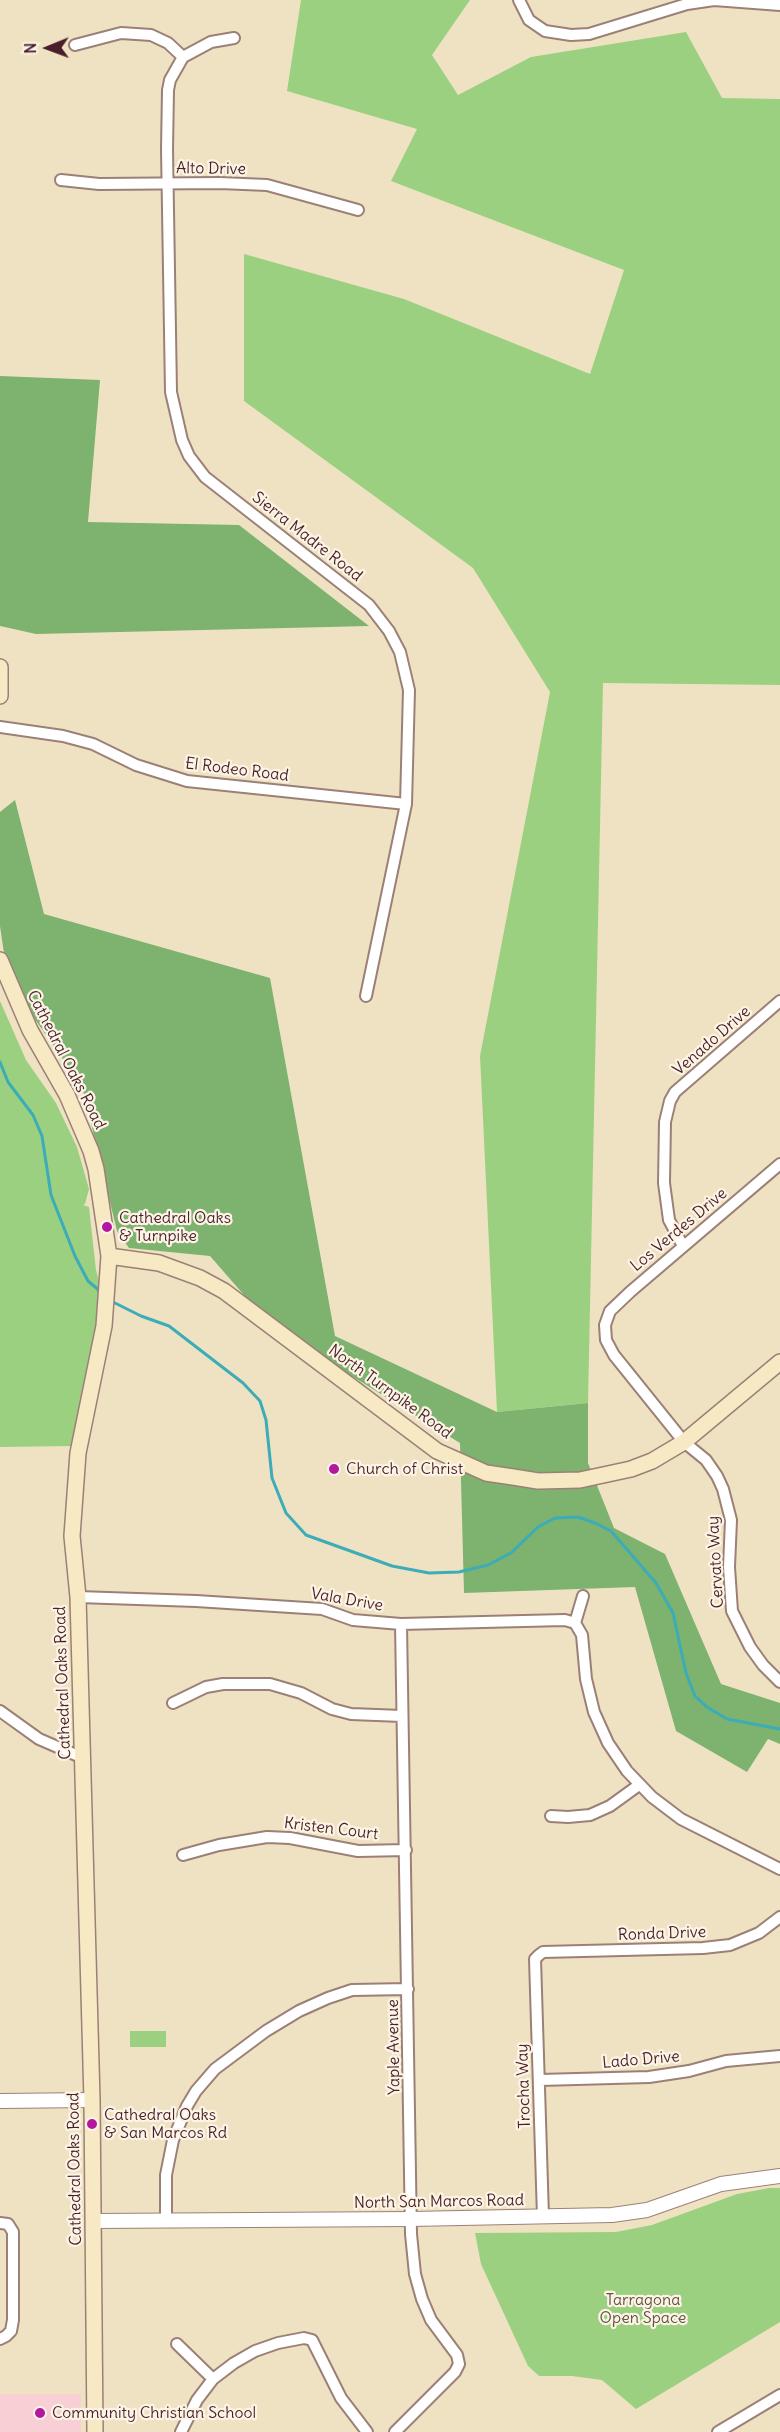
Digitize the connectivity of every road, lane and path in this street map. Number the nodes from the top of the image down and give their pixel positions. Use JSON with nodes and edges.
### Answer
{"nodes":[{"id":1,"x":519,"y":0,"type":"edge"},
{"id":2,"x":780,"y":5,"type":"edge"},
{"id":3,"x":234,"y":38,"type":"dead end"},
{"id":4,"x":75,"y":45,"type":"dead end"},
{"id":5,"x":183,"y":57,"type":"junction"},
{"id":6,"x":61,"y":180,"type":"dead end"},
{"id":7,"x":168,"y":183,"type":"junction"},
{"id":8,"x":358,"y":210,"type":"dead end"},
{"id":9,"x":0,"y":667,"type":"edge"},
{"id":10,"x":0,"y":696,"type":"edge"},
{"id":11,"x":0,"y":728,"type":"edge"},
{"id":12,"x":406,"y":804,"type":"junction"},
{"id":13,"x":0,"y":960,"type":"edge"},
{"id":14,"x":366,"y":996,"type":"dead end"},
{"id":15,"x":780,"y":1001,"type":"edge"},
{"id":16,"x":780,"y":1164,"type":"edge"},
{"id":17,"x":683,"y":1246,"type":"junction"},
{"id":18,"x":109,"y":1256,"type":"junction"},
{"id":19,"x":605,"y":1325,"type":"joint"},
{"id":20,"x":780,"y":1362,"type":"edge"},
{"id":21,"x":684,"y":1442,"type":"junction"},
{"id":22,"x":583,"y":1596,"type":"dead end"},
{"id":23,"x":78,"y":1597,"type":"junction"},
{"id":24,"x":574,"y":1623,"type":"junction"},
{"id":25,"x":401,"y":1624,"type":"junction"},
{"id":26,"x":780,"y":1682,"type":"edge"},
{"id":27,"x":173,"y":1703,"type":"dead end"},
{"id":28,"x":0,"y":1711,"type":"edge"},
{"id":29,"x":402,"y":1716,"type":"junction"},
{"id":30,"x":83,"y":1758,"type":"junction"},
{"id":31,"x":639,"y":1785,"type":"junction"},
{"id":32,"x":551,"y":1816,"type":"dead end"},
{"id":33,"x":406,"y":1850,"type":"junction"},
{"id":34,"x":183,"y":1855,"type":"dead end"},
{"id":35,"x":780,"y":1869,"type":"edge"},
{"id":36,"x":780,"y":1917,"type":"edge"},
{"id":37,"x":539,"y":1955,"type":"joint"},
{"id":38,"x":408,"y":1989,"type":"junction"},
{"id":39,"x":780,"y":2056,"type":"edge"},
{"id":40,"x":540,"y":2080,"type":"junction"},
{"id":41,"x":92,"y":2100,"type":"junction"},
{"id":42,"x":0,"y":2101,"type":"edge"},
{"id":43,"x":780,"y":2176,"type":"edge"},
{"id":44,"x":543,"y":2217,"type":"junction"},
{"id":45,"x":411,"y":2219,"type":"junction"},
{"id":46,"x":93,"y":2221,"type":"junction"},
{"id":47,"x":166,"y":2221,"type":"junction"},
{"id":48,"x":0,"y":2223,"type":"edge"},
{"id":49,"x":0,"y":2339,"type":"edge"},
{"id":50,"x":177,"y":2344,"type":"dead end"},
{"id":51,"x":213,"y":2379,"type":"junction"},
{"id":52,"x":780,"y":2395,"type":"edge"},
{"id":53,"x":95,"y":2432,"type":"edge"},
{"id":54,"x":181,"y":2432,"type":"edge"},
{"id":55,"x":367,"y":2432,"type":"edge"},
{"id":56,"x":395,"y":2432,"type":"edge"},
{"id":57,"x":718,"y":2432,"type":"edge"}],
"edges":[{"from":1,"to":2,"type":"street"},
{"from":3,"to":5,"type":"street"},
{"from":4,"to":5,"type":"street"},
{"from":5,"to":7,"type":"street","name":"Sierra Madre Road"},
{"from":6,"to":7,"type":"street","name":"Alto Drive"},
{"from":7,"to":8,"type":"street","name":"Alto Drive"},
{"from":7,"to":12,"type":"street","name":"Sierra Madre Road"},
{"from":9,"to":10,"type":"main road"},
{"from":11,"to":12,"type":"street","name":"El Rodeo Road"},
{"from":12,"to":14,"type":"street","name":"Sierra Madre Road"},
{"from":13,"to":18,"type":"main road","name":"Cathedral Oaks Road"},
{"from":15,"to":17,"type":"street","name":"Venado Drive"},
{"from":16,"to":17,"type":"street","name":"Los Verdes Drive"},
{"from":17,"to":19,"type":"street","name":"Los Verdes Drive"},
{"from":18,"to":21,"type":"main road","name":"North Turnpike Road"},
{"from":18,"to":23,"type":"main road","name":"Cathedral Oaks Road"},
{"from":19,"to":21,"type":"street","name":"Cervato Way"},
{"from":20,"to":21,"type":"main road","name":"North Turnpike Road"},
{"from":21,"to":26,"type":"street","name":"Cervato Way"},
{"from":22,"to":24,"type":"street"},
{"from":23,"to":25,"type":"street","name":"Vala Drive"},
{"from":23,"to":30,"type":"main road","name":"Cathedral Oaks Road"},
{"from":24,"to":25,"type":"street","name":"Vala Drive"},
{"from":24,"to":31,"type":"street"},
{"from":25,"to":29,"type":"street","name":"Yaple Avenue"},
{"from":27,"to":29,"type":"street"},
{"from":28,"to":30,"type":"street"},
{"from":29,"to":33,"type":"street","name":"Yaple Avenue"},
{"from":30,"to":41,"type":"main road","name":"Cathedral Oaks Road"},
{"from":31,"to":32,"type":"street"},
{"from":31,"to":35,"type":"street"},
{"from":33,"to":34,"type":"street","name":"Kristen Court"},
{"from":33,"to":38,"type":"street","name":"Yaple Avenue"},
{"from":36,"to":37,"type":"street","name":"Ronda Drive"},
{"from":37,"to":40,"type":"street","name":"Trocha Way"},
{"from":38,"to":45,"type":"street","name":"Yaple Avenue"},
{"from":38,"to":47,"type":"street"},
{"from":39,"to":40,"type":"street","name":"Lado Drive"},
{"from":40,"to":44,"type":"street","name":"Trocha Way"},
{"from":41,"to":42,"type":"street"},
{"from":41,"to":46,"type":"main road","name":"Cathedral Oaks Road"},
{"from":43,"to":44,"type":"street","name":"North San Marcos Road"},
{"from":44,"to":45,"type":"street","name":"North San Marcos Road"},
{"from":45,"to":47,"type":"street","name":"North San Marcos Road"},
{"from":45,"to":56,"type":"street","name":"Yaple Avenue"},
{"from":46,"to":47,"type":"street","name":"North San Marcos Road"},
{"from":46,"to":53,"type":"main road","name":"Cathedral Oaks Road"},
{"from":48,"to":49,"type":"street"},
{"from":50,"to":51,"type":"street"},
{"from":51,"to":54,"type":"street"},
{"from":51,"to":55,"type":"street"},
{"from":52,"to":57,"type":"street"}]}
